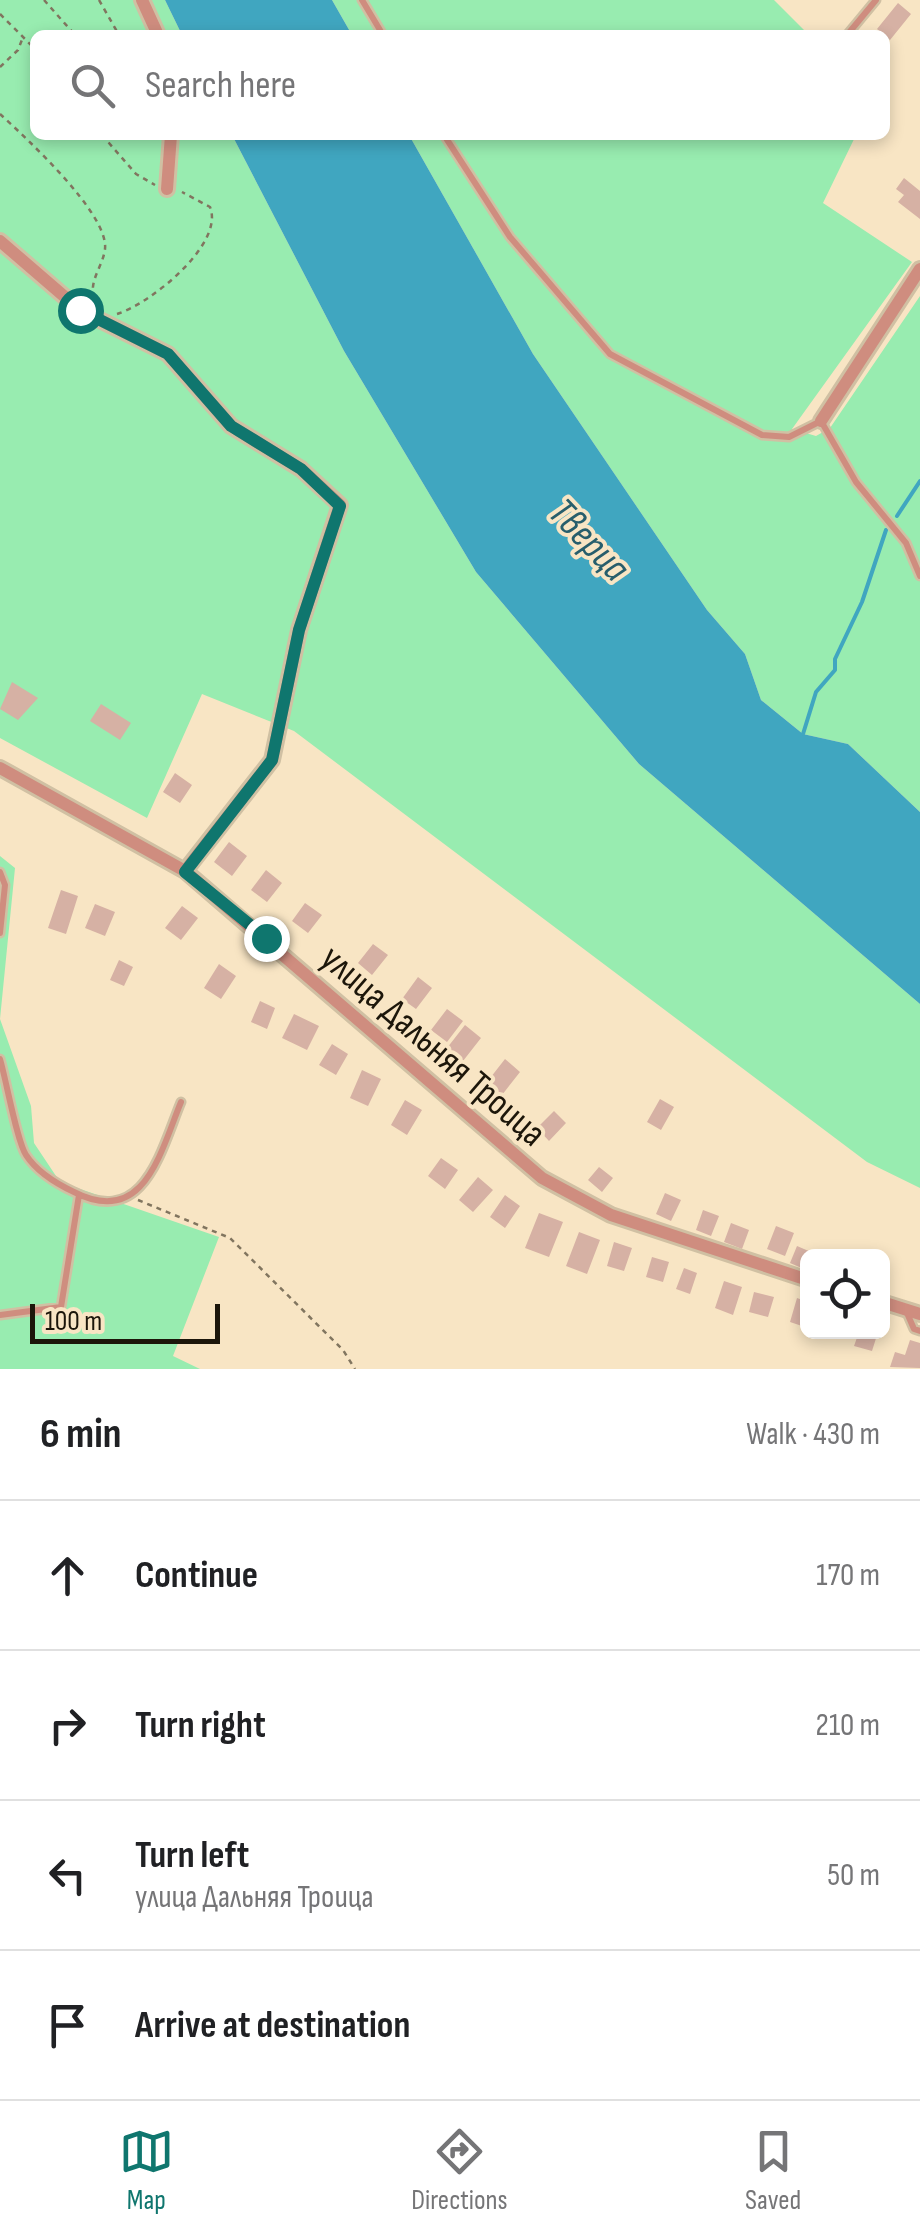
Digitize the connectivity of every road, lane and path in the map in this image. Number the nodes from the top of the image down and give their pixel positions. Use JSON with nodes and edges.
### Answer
{"nodes":[{"id":1,"x":44,"y":0,"type":"edge"},
{"id":2,"x":99,"y":0,"type":"edge"},
{"id":3,"x":142,"y":0,"type":"edge"},
{"id":4,"x":362,"y":0,"type":"edge"},
{"id":5,"x":876,"y":0,"type":"edge"},
{"id":6,"x":0,"y":14,"type":"edge"},
{"id":7,"x":71,"y":30,"type":"edge"},
{"id":8,"x":116,"y":30,"type":"edge"},
{"id":9,"x":156,"y":30,"type":"edge"},
{"id":10,"x":380,"y":30,"type":"edge"},
{"id":11,"x":851,"y":30,"type":"edge"},
{"id":12,"x":23,"y":37,"type":"junction"},
{"id":13,"x":30,"y":44,"type":"edge"},
{"id":14,"x":0,"y":67,"type":"edge"},
{"id":15,"x":0,"y":114,"type":"edge"},
{"id":16,"x":106,"y":140,"type":"edge"},
{"id":17,"x":171,"y":140,"type":"edge"},
{"id":18,"x":447,"y":140,"type":"edge"},
{"id":19,"x":166,"y":189,"type":"junction"},
{"id":20,"x":0,"y":241,"type":"edge"},
{"id":21,"x":920,"y":269,"type":"edge"},
{"id":22,"x":101,"y":311,"type":"dead end"},
{"id":23,"x":113,"y":314,"type":"dead end"},
{"id":24,"x":821,"y":420,"type":"junction"},
{"id":25,"x":906,"y":543,"type":"junction"},
{"id":26,"x":920,"y":553,"type":"edge"},
{"id":27,"x":920,"y":576,"type":"edge"},
{"id":28,"x":0,"y":768,"type":"edge"},
{"id":29,"x":0,"y":872,"type":"edge"},
{"id":30,"x":185,"y":872,"type":"junction"},
{"id":31,"x":0,"y":932,"type":"edge"},
{"id":32,"x":0,"y":1059,"type":"edge"},
{"id":33,"x":181,"y":1102,"type":"dead end"},
{"id":34,"x":79,"y":1195,"type":"junction"},
{"id":35,"x":132,"y":1198,"type":"junction"},
{"id":36,"x":800,"y":1277,"type":"edge"},
{"id":37,"x":890,"y":1305,"type":"edge"},
{"id":38,"x":906,"y":1310,"type":"junction"},
{"id":39,"x":920,"y":1314,"type":"edge"},
{"id":40,"x":0,"y":1315,"type":"edge"},
{"id":41,"x":920,"y":1331,"type":"edge"},
{"id":42,"x":355,"y":1369,"type":"edge"}],
"edges":[{"from":1,"to":7,"type":"path"},
{"from":2,"to":8,"type":"path"},
{"from":3,"to":9,"type":"street"},
{"from":4,"to":10,"type":"lane"},
{"from":5,"to":11,"type":"lane"},
{"from":6,"to":12,"type":"path"},
{"from":12,"to":13,"type":"path"},
{"from":12,"to":14,"type":"path"},
{"from":15,"to":22,"type":"path"},
{"from":16,"to":19,"type":"path"},
{"from":17,"to":19,"type":"street"},
{"from":18,"to":24,"type":"lane"},
{"from":19,"to":23,"type":"path"},
{"from":20,"to":30,"type":"street"},
{"from":21,"to":24,"type":"street"},
{"from":24,"to":25,"type":"lane"},
{"from":25,"to":26,"type":"lane"},
{"from":25,"to":27,"type":"lane"},
{"from":28,"to":30,"type":"street","name":"улица Дальняя Троица"},
{"from":29,"to":31,"type":"lane"},
{"from":30,"to":36,"type":"street","name":"улица Дальняя Троица"},
{"from":32,"to":34,"type":"lane"},
{"from":33,"to":35,"type":"lane"},
{"from":34,"to":35,"type":"lane"},
{"from":34,"to":40,"type":"lane"},
{"from":35,"to":42,"type":"path"},
{"from":37,"to":38,"type":"street"},
{"from":38,"to":39,"type":"street"},
{"from":38,"to":41,"type":"lane"}]}
